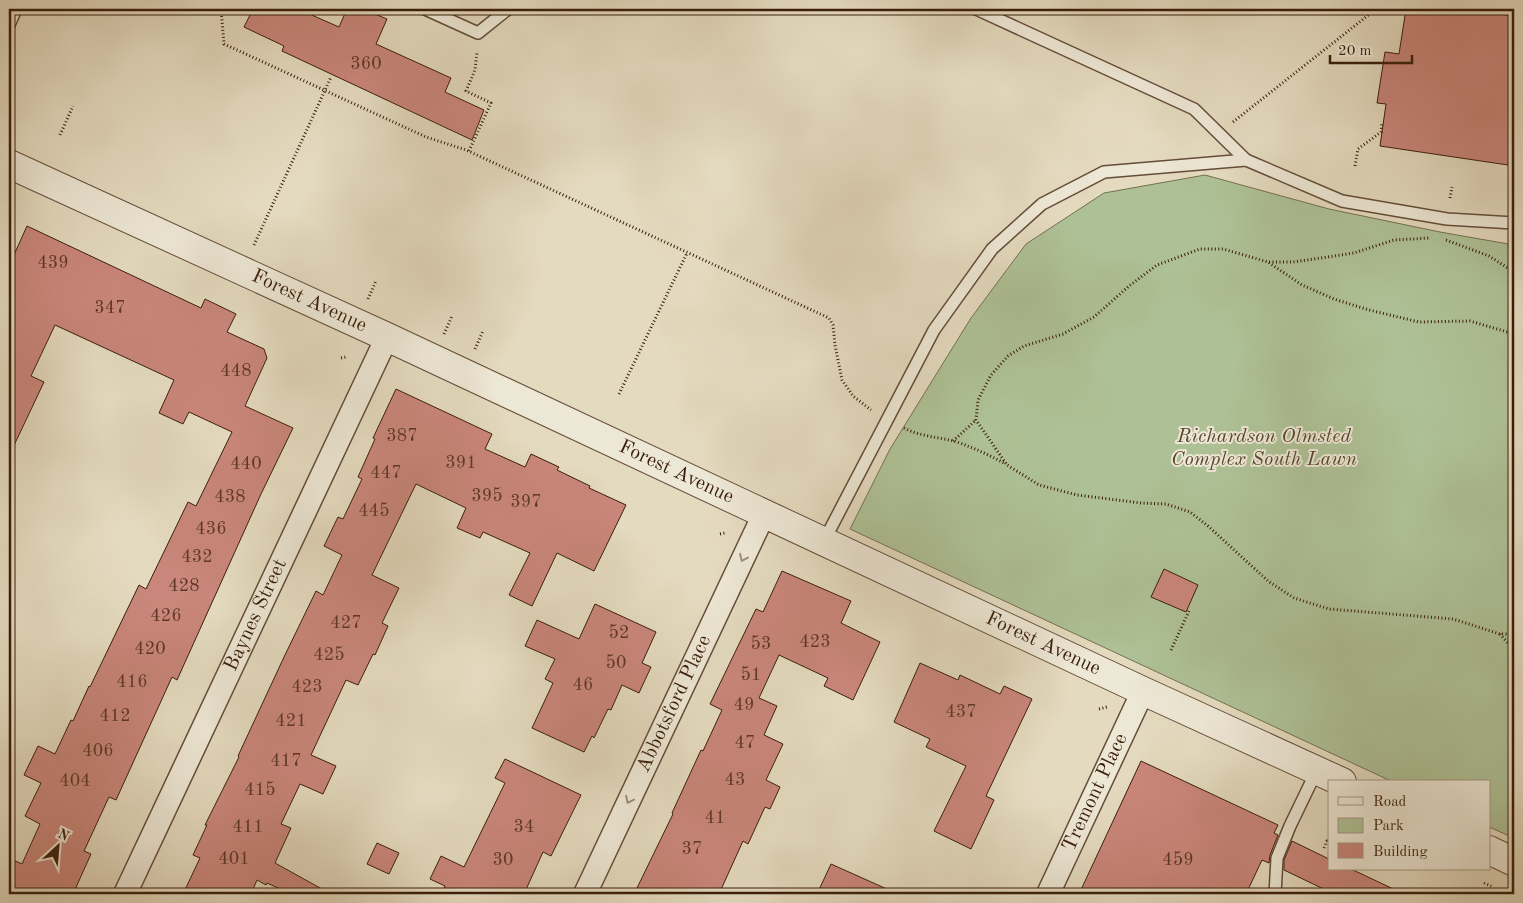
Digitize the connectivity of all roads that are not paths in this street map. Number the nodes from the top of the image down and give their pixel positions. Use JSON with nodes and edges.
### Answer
{"nodes":[{"id":1,"x":16,"y":9,"type":"edge"},
{"id":2,"x":425,"y":9,"type":"edge"},
{"id":3,"x":508,"y":9,"type":"edge"},
{"id":4,"x":976,"y":9,"type":"edge"},
{"id":5,"x":9,"y":25,"type":"edge"},
{"id":6,"x":1246,"y":160,"type":"junction"},
{"id":7,"x":9,"y":164,"type":"edge"},
{"id":8,"x":1514,"y":223,"type":"edge"},
{"id":9,"x":387,"y":337,"type":"junction"},
{"id":10,"x":764,"y":514,"type":"junction"},
{"id":11,"x":824,"y":542,"type":"junction"},
{"id":12,"x":1143,"y":691,"type":"junction"},
{"id":13,"x":1317,"y":770,"type":"junction"},
{"id":14,"x":1338,"y":780,"type":"edge"},
{"id":15,"x":1490,"y":850,"type":"edge"},
{"id":16,"x":1514,"y":862,"type":"edge"},
{"id":17,"x":125,"y":894,"type":"edge"},
{"id":18,"x":585,"y":894,"type":"edge"},
{"id":19,"x":1048,"y":894,"type":"edge"},
{"id":20,"x":1275,"y":894,"type":"edge"}],
"edges":[{"from":1,"to":5,"type":"lane"},
{"from":2,"to":3,"type":"lane"},
{"from":4,"to":6,"type":"lane"},
{"from":6,"to":8,"type":"lane"},
{"from":6,"to":11,"type":"lane"},
{"from":7,"to":9,"type":"street","name":"Forest Avenue"},
{"from":9,"to":10,"type":"street","name":"Forest Avenue"},
{"from":9,"to":17,"type":"street","name":"Baynes Street"},
{"from":10,"to":11,"type":"street","name":"Forest Avenue"},
{"from":10,"to":18,"type":"street","name":"Abbotsford Place","one_way":true},
{"from":11,"to":12,"type":"street","name":"Forest Avenue"},
{"from":12,"to":13,"type":"street","name":"Forest Avenue"},
{"from":12,"to":19,"type":"street","name":"Tremont Place"},
{"from":13,"to":14,"type":"street","name":"Forest Avenue"},
{"from":13,"to":20,"type":"lane"},
{"from":15,"to":16,"type":"street"}]}
